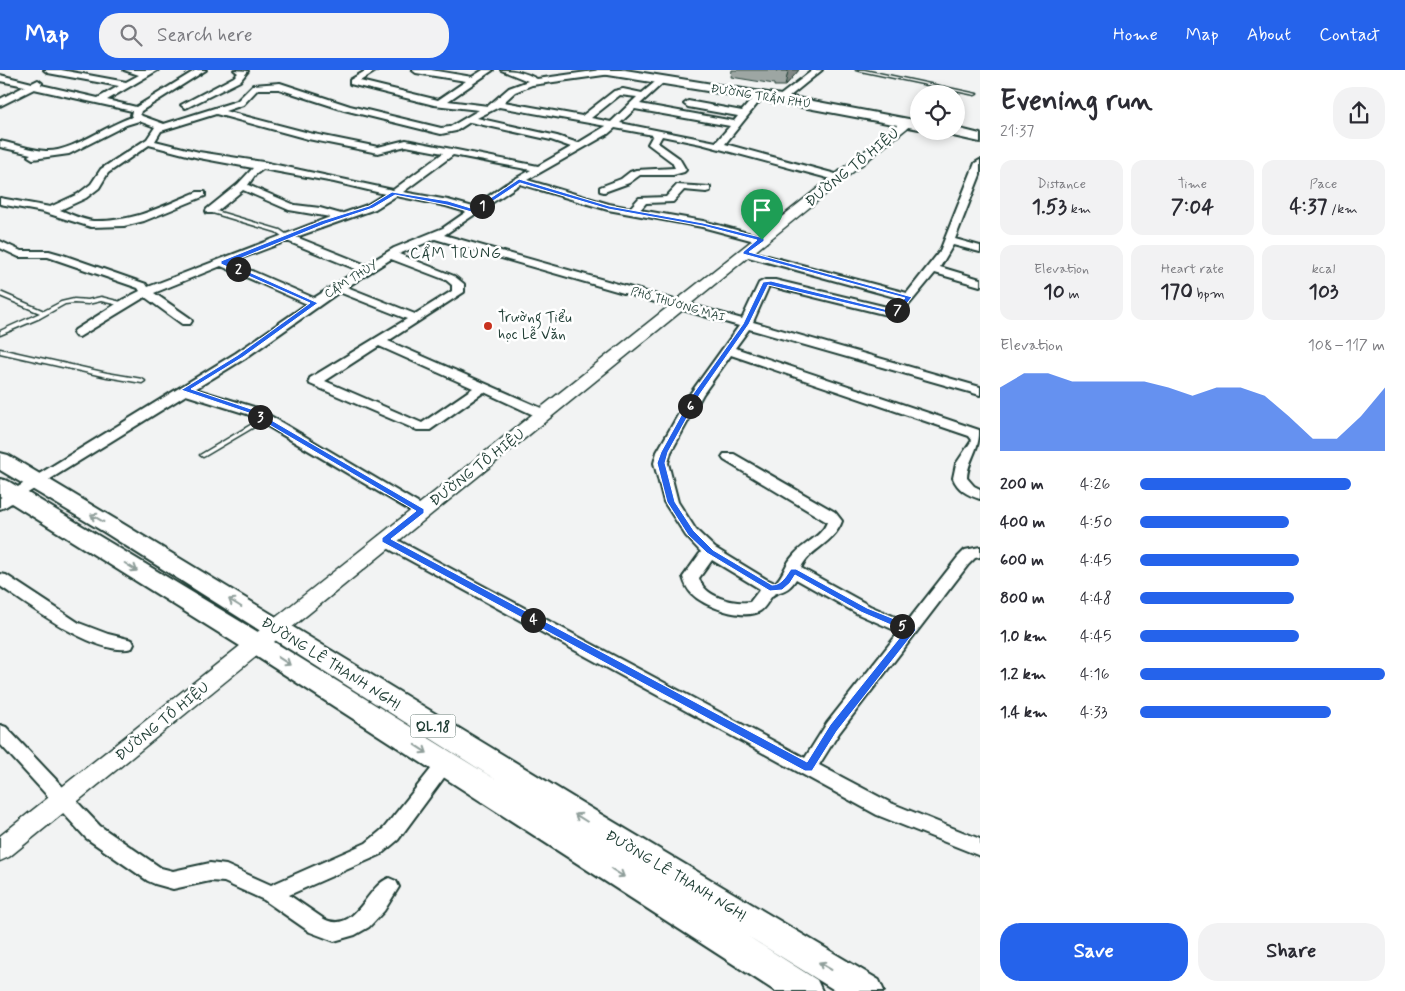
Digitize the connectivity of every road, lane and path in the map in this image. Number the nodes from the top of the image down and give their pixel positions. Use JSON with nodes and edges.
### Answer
{"nodes":[{"id":1,"x":48,"y":70,"type":"edge"},
{"id":2,"x":128,"y":70,"type":"edge"},
{"id":3,"x":202,"y":70,"type":"edge"},
{"id":4,"x":238,"y":70,"type":"edge"},
{"id":5,"x":373,"y":70,"type":"edge"},
{"id":6,"x":416,"y":70,"type":"edge"},
{"id":7,"x":489,"y":70,"type":"edge"},
{"id":8,"x":505,"y":70,"type":"edge"},
{"id":9,"x":818,"y":70,"type":"edge"},
{"id":10,"x":858,"y":70,"type":"edge"},
{"id":11,"x":62,"y":71,"type":"edge"},
{"id":12,"x":617,"y":71,"type":"edge"},
{"id":13,"x":151,"y":72,"type":"edge"},
{"id":14,"x":0,"y":78,"type":"edge"},
{"id":15,"x":474,"y":80,"type":"junction"},
{"id":16,"x":661,"y":80,"type":"junction"},
{"id":17,"x":535,"y":82,"type":"junction"},
{"id":18,"x":35,"y":85,"type":"junction"},
{"id":19,"x":128,"y":85,"type":"junction"},
{"id":20,"x":975,"y":94,"type":"dead end"},
{"id":21,"x":759,"y":96,"type":"junction"},
{"id":22,"x":648,"y":97,"type":"junction"},
{"id":23,"x":781,"y":99,"type":"junction"},
{"id":24,"x":99,"y":101,"type":"junction"},
{"id":25,"x":0,"y":103,"type":"edge"},
{"id":26,"x":439,"y":103,"type":"junction"},
{"id":27,"x":681,"y":103,"type":"dead end"},
{"id":28,"x":185,"y":105,"type":"dead end"},
{"id":29,"x":635,"y":106,"type":"junction"},
{"id":30,"x":494,"y":107,"type":"junction"},
{"id":31,"x":214,"y":111,"type":"junction"},
{"id":32,"x":138,"y":114,"type":"junction"},
{"id":33,"x":744,"y":114,"type":"junction"},
{"id":34,"x":470,"y":119,"type":"junction"},
{"id":35,"x":584,"y":120,"type":"junction"},
{"id":36,"x":910,"y":123,"type":"edge"},
{"id":37,"x":736,"y":124,"type":"junction"},
{"id":38,"x":613,"y":125,"type":"junction"},
{"id":39,"x":163,"y":127,"type":"junction"},
{"id":40,"x":910,"y":127,"type":"edge"},
{"id":41,"x":659,"y":133,"type":"junction"},
{"id":42,"x":965,"y":135,"type":"edge"},
{"id":43,"x":980,"y":138,"type":"edge"},
{"id":44,"x":148,"y":142,"type":"junction"},
{"id":45,"x":0,"y":144,"type":"edge"},
{"id":46,"x":719,"y":145,"type":"junction"},
{"id":47,"x":580,"y":146,"type":"junction"},
{"id":48,"x":451,"y":152,"type":"junction"},
{"id":49,"x":49,"y":155,"type":"junction"},
{"id":50,"x":33,"y":156,"type":"dead end"},
{"id":51,"x":980,"y":163,"type":"edge"},
{"id":52,"x":263,"y":166,"type":"junction"},
{"id":53,"x":540,"y":169,"type":"junction"},
{"id":54,"x":839,"y":178,"type":"junction"},
{"id":55,"x":519,"y":181,"type":"junction"},
{"id":56,"x":242,"y":186,"type":"junction"},
{"id":57,"x":604,"y":189,"type":"dead end"},
{"id":58,"x":706,"y":189,"type":"dead end"},
{"id":59,"x":394,"y":193,"type":"junction"},
{"id":60,"x":201,"y":194,"type":"dead end"},
{"id":61,"x":0,"y":201,"type":"edge"},
{"id":62,"x":50,"y":211,"type":"junction"},
{"id":63,"x":211,"y":211,"type":"joint"},
{"id":64,"x":475,"y":211,"type":"junction"},
{"id":65,"x":632,"y":212,"type":"junction"},
{"id":66,"x":341,"y":217,"type":"junction"},
{"id":67,"x":433,"y":235,"type":"junction"},
{"id":68,"x":287,"y":237,"type":"junction"},
{"id":69,"x":762,"y":240,"type":"junction"},
{"id":70,"x":950,"y":241,"type":"junction"},
{"id":71,"x":0,"y":244,"type":"edge"},
{"id":72,"x":980,"y":249,"type":"edge"},
{"id":73,"x":745,"y":253,"type":"junction"},
{"id":74,"x":390,"y":255,"type":"junction"},
{"id":75,"x":224,"y":263,"type":"junction"},
{"id":76,"x":366,"y":269,"type":"junction"},
{"id":77,"x":933,"y":269,"type":"junction"},
{"id":78,"x":980,"y":282,"type":"edge"},
{"id":79,"x":338,"y":287,"type":"junction"},
{"id":80,"x":146,"y":292,"type":"junction"},
{"id":81,"x":0,"y":294,"type":"edge"},
{"id":82,"x":909,"y":297,"type":"junction"},
{"id":83,"x":315,"y":303,"type":"junction"},
{"id":84,"x":123,"y":304,"type":"junction"},
{"id":85,"x":680,"y":305,"type":"junction"},
{"id":86,"x":44,"y":314,"type":"junction"},
{"id":87,"x":414,"y":318,"type":"junction"},
{"id":88,"x":186,"y":321,"type":"dead end"},
{"id":89,"x":746,"y":324,"type":"junction"},
{"id":90,"x":0,"y":333,"type":"edge"},
{"id":91,"x":79,"y":333,"type":"dead end"},
{"id":92,"x":378,"y":341,"type":"junction"},
{"id":93,"x":728,"y":350,"type":"junction"},
{"id":94,"x":0,"y":351,"type":"edge"},
{"id":95,"x":142,"y":381,"type":"dead end"},
{"id":96,"x":483,"y":388,"type":"junction"},
{"id":97,"x":185,"y":390,"type":"junction"},
{"id":98,"x":980,"y":391,"type":"edge"},
{"id":99,"x":543,"y":414,"type":"junction"},
{"id":100,"x":264,"y":419,"type":"junction"},
{"id":101,"x":979,"y":442,"type":"edge"},
{"id":102,"x":203,"y":455,"type":"dead end"},
{"id":103,"x":729,"y":457,"type":"dead end"},
{"id":104,"x":0,"y":460,"type":"edge"},
{"id":105,"x":13,"y":492,"type":"edge"},
{"id":106,"x":980,"y":494,"type":"edge"},
{"id":107,"x":421,"y":511,"type":"junction"},
{"id":108,"x":385,"y":540,"type":"junction"},
{"id":109,"x":710,"y":552,"type":"junction"},
{"id":110,"x":980,"y":552,"type":"edge"},
{"id":111,"x":794,"y":571,"type":"junction"},
{"id":112,"x":0,"y":579,"type":"edge"},
{"id":113,"x":770,"y":588,"type":"junction"},
{"id":114,"x":911,"y":630,"type":"junction"},
{"id":115,"x":266,"y":636,"type":"junction"},
{"id":116,"x":126,"y":644,"type":"dead end"},
{"id":117,"x":0,"y":732,"type":"edge"},
{"id":118,"x":445,"y":764,"type":"junction"},
{"id":119,"x":808,"y":768,"type":"junction"},
{"id":120,"x":64,"y":799,"type":"junction"},
{"id":121,"x":980,"y":848,"type":"edge"},
{"id":122,"x":0,"y":850,"type":"edge"},
{"id":123,"x":389,"y":887,"type":"dead end"},
{"id":124,"x":271,"y":894,"type":"junction"},
{"id":125,"x":805,"y":991,"type":"edge"},
{"id":126,"x":867,"y":991,"type":"edge"}],
"edges":[{"from":1,"to":11,"type":"street"},
{"from":2,"to":13,"type":"street"},
{"from":3,"to":32,"type":"street"},
{"from":4,"to":28,"type":"street"},
{"from":5,"to":26,"type":"street"},
{"from":6,"to":15,"type":"street"},
{"from":7,"to":15,"type":"street"},
{"from":8,"to":17,"type":"street"},
{"from":9,"to":23,"type":"street"},
{"from":10,"to":20,"type":"lane"},
{"from":11,"to":18,"type":"street"},
{"from":11,"to":19,"type":"street"},
{"from":12,"to":16,"type":"main road","name":"ĐƯỜNG TRẦN PHÚ"},
{"from":12,"to":17,"type":"street"},
{"from":13,"to":19,"type":"street"},
{"from":14,"to":18,"type":"street"},
{"from":15,"to":26,"type":"street"},
{"from":16,"to":21,"type":"main road","name":"ĐƯỜNG TRẦN PHÚ"},
{"from":16,"to":22,"type":"street","name":"CẨM THỦY"},
{"from":17,"to":30,"type":"street"},
{"from":18,"to":24,"type":"street"},
{"from":18,"to":25,"type":"street"},
{"from":19,"to":24,"type":"street"},
{"from":21,"to":23,"type":"main road","name":"ĐƯỜNG TRẦN PHÚ"},
{"from":21,"to":33,"type":"street"},
{"from":22,"to":29,"type":"street","name":"CẨM THỦY"},
{"from":22,"to":35,"type":"street"},
{"from":23,"to":36,"type":"main road","name":"ĐƯỜNG TRẦN PHÚ"},
{"from":24,"to":32,"type":"street"},
{"from":26,"to":30,"type":"street"},
{"from":27,"to":33,"type":"street"},
{"from":29,"to":37,"type":"street"},
{"from":29,"to":38,"type":"street","name":"CẨM THỦY"},
{"from":30,"to":34,"type":"street"},
{"from":30,"to":35,"type":"street"},
{"from":31,"to":34,"type":"street"},
{"from":31,"to":39,"type":"street"},
{"from":31,"to":48,"type":"street"},
{"from":32,"to":39,"type":"street"},
{"from":32,"to":49,"type":"street"},
{"from":33,"to":37,"type":"street"},
{"from":34,"to":47,"type":"street"},
{"from":35,"to":38,"type":"street"},
{"from":37,"to":46,"type":"street"},
{"from":38,"to":41,"type":"street"},
{"from":38,"to":47,"type":"street","name":"CẨM THỦY"},
{"from":39,"to":44,"type":"street"},
{"from":40,"to":54,"type":"street","name":"ĐƯỜNG TÔ HIỆU"},
{"from":41,"to":46,"type":"street"},
{"from":41,"to":57,"type":"street"},
{"from":42,"to":43,"type":"main road"},
{"from":44,"to":52,"type":"street"},
{"from":44,"to":62,"type":"street"},
{"from":45,"to":49,"type":"street"},
{"from":46,"to":54,"type":"street"},
{"from":47,"to":53,"type":"street","name":"CẨM THỦY"},
{"from":48,"to":53,"type":"street"},
{"from":48,"to":59,"type":"street"},
{"from":49,"to":50,"type":"street"},
{"from":51,"to":70,"type":"street"},
{"from":52,"to":56,"type":"street"},
{"from":52,"to":59,"type":"street"},
{"from":53,"to":55,"type":"street","name":"CẨM THỦY"},
{"from":54,"to":69,"type":"street","name":"ĐƯỜNG TÔ HIỆU"},
{"from":55,"to":64,"type":"street","name":"CẨM THỦY"},
{"from":55,"to":65,"type":"street"},
{"from":56,"to":63,"type":"street"},
{"from":56,"to":66,"type":"street"},
{"from":58,"to":65,"type":"street"},
{"from":59,"to":64,"type":"street"},
{"from":59,"to":66,"type":"street"},
{"from":60,"to":62,"type":"street"},
{"from":61,"to":62,"type":"street"},
{"from":63,"to":68,"type":"lane"},
{"from":64,"to":67,"type":"street","name":"CẨM THỦY"},
{"from":65,"to":69,"type":"street"},
{"from":66,"to":68,"type":"street"},
{"from":67,"to":74,"type":"street","name":"CẨM THỦY"},
{"from":67,"to":85,"type":"street","name":"PHỐ THƯƠNG MẠI"},
{"from":68,"to":75,"type":"street"},
{"from":68,"to":76,"type":"street"},
{"from":69,"to":73,"type":"street","name":"ĐƯỜNG TÔ HIỆU"},
{"from":70,"to":72,"type":"street"},
{"from":70,"to":77,"type":"street"},
{"from":71,"to":80,"type":"street"},
{"from":73,"to":82,"type":"street"},
{"from":73,"to":85,"type":"street","name":"ĐƯỜNG TÔ HIỆU"},
{"from":74,"to":76,"type":"street","name":"CẨM THỦY"},
{"from":74,"to":87,"type":"street"},
{"from":75,"to":80,"type":"street"},
{"from":75,"to":83,"type":"street"},
{"from":76,"to":79,"type":"street","name":"CẨM THỦY"},
{"from":77,"to":78,"type":"street"},
{"from":77,"to":82,"type":"street"},
{"from":79,"to":83,"type":"street","name":"CẨM THỦY"},
{"from":79,"to":87,"type":"street"},
{"from":80,"to":84,"type":"street"},
{"from":80,"to":88,"type":"street"},
{"from":81,"to":86,"type":"lane"},
{"from":82,"to":89,"type":"street"},
{"from":83,"to":97,"type":"street","name":"CẨM THỦY"},
{"from":84,"to":86,"type":"lane"},
{"from":84,"to":91,"type":"street"},
{"from":85,"to":89,"type":"street","name":"PHỐ THƯƠNG MẠI"},
{"from":85,"to":99,"type":"street","name":"ĐƯỜNG TÔ HIỆU"},
{"from":86,"to":90,"type":"lane"},
{"from":87,"to":92,"type":"street"},
{"from":89,"to":93,"type":"street"},
{"from":89,"to":98,"type":"street","name":"PHỐ THƯƠNG MẠI"},
{"from":92,"to":96,"type":"street"},
{"from":92,"to":96,"type":"street"},
{"from":93,"to":101,"type":"street"},
{"from":93,"to":109,"type":"street"},
{"from":94,"to":95,"type":"lane"},
{"from":96,"to":99,"type":"street"},
{"from":97,"to":100,"type":"street"},
{"from":97,"to":105,"type":"street","name":"CẨM THỦY"},
{"from":99,"to":107,"type":"street","name":"ĐƯỜNG TÔ HIỆU"},
{"from":100,"to":102,"type":"lane"},
{"from":100,"to":107,"type":"street"},
{"from":101,"to":106,"type":"street"},
{"from":103,"to":111,"type":"street"},
{"from":104,"to":105,"type":"highway","name":"ĐƯỜNG LÊ THANH NGHỊ","number":"QL.18"},
{"from":105,"to":115,"type":"highway","name":"ĐƯỜNG LÊ THANH NGHỊ","number":"QL.18"},
{"from":107,"to":108,"type":"street","name":"ĐƯỜNG TÔ HIỆU"},
{"from":108,"to":115,"type":"street","name":"ĐƯỜNG TÔ HIỆU"},
{"from":108,"to":119,"type":"street"},
{"from":109,"to":113,"type":"street"},
{"from":109,"to":113,"type":"street"},
{"from":110,"to":114,"type":"street"},
{"from":111,"to":113,"type":"street"},
{"from":111,"to":114,"type":"street"},
{"from":112,"to":116,"type":"street"},
{"from":114,"to":119,"type":"street"},
{"from":115,"to":118,"type":"highway","name":"ĐƯỜNG LÊ THANH NGHỊ","number":"QL.18","one_way":true},
{"from":115,"to":120,"type":"street","name":"ĐƯỜNG TÔ HIỆU"},
{"from":126,"to":115,"type":"highway","name":"ĐƯỜNG LÊ THANH NGHỊ","number":"QL.18","one_way":true},
{"from":117,"to":120,"type":"street"},
{"from":118,"to":124,"type":"street"},
{"from":118,"to":125,"type":"highway","name":"ĐƯỜNG LÊ THANH NGHỊ","number":"QL.18","one_way":true},
{"from":119,"to":121,"type":"street"},
{"from":120,"to":122,"type":"street","name":"ĐƯỜNG TÔ HIỆU"},
{"from":120,"to":124,"type":"street"},
{"from":123,"to":124,"type":"street"}]}
